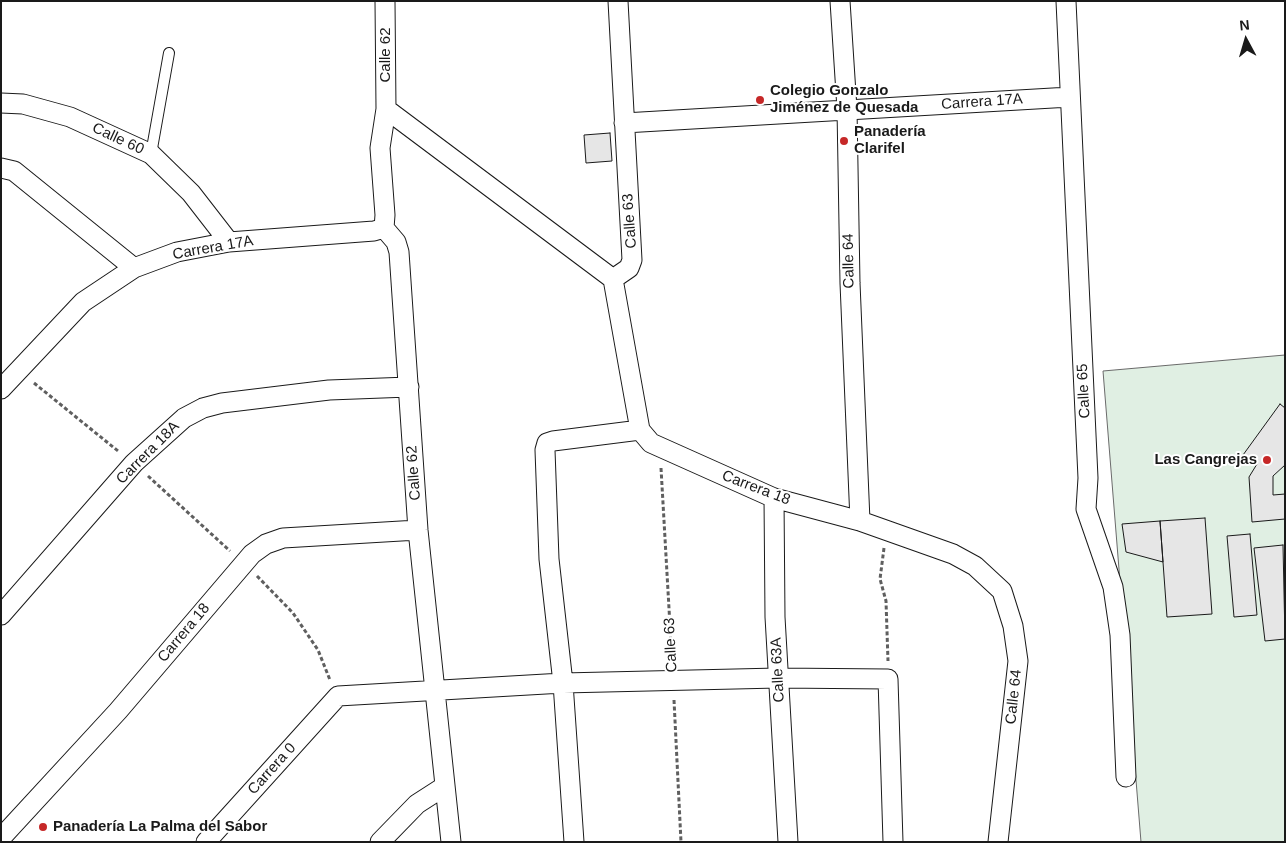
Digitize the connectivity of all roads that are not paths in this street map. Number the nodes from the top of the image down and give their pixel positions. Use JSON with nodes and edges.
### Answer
{"nodes":[{"id":1,"x":385,"y":1,"type":"edge"},
{"id":2,"x":618,"y":1,"type":"edge"},
{"id":3,"x":840,"y":1,"type":"edge"},
{"id":4,"x":1066,"y":1,"type":"edge"},
{"id":5,"x":169,"y":53,"type":"dead end"},
{"id":6,"x":1070,"y":97,"type":"junction"},
{"id":7,"x":1,"y":103,"type":"edge"},
{"id":8,"x":386,"y":109,"type":"junction"},
{"id":9,"x":847,"y":109,"type":"junction"},
{"id":10,"x":624,"y":123,"type":"junction"},
{"id":11,"x":151,"y":154,"type":"junction"},
{"id":12,"x":1,"y":168,"type":"edge"},
{"id":13,"x":384,"y":228,"type":"junction"},
{"id":14,"x":229,"y":242,"type":"junction"},
{"id":15,"x":134,"y":268,"type":"junction"},
{"id":16,"x":613,"y":280,"type":"junction"},
{"id":17,"x":409,"y":387,"type":"junction"},
{"id":18,"x":1,"y":388,"type":"edge"},
{"id":19,"x":640,"y":430,"type":"junction"},
{"id":20,"x":774,"y":498,"type":"junction"},
{"id":21,"x":860,"y":521,"type":"junction"},
{"id":22,"x":418,"y":530,"type":"junction"},
{"id":23,"x":975,"y":566,"type":"joint"},
{"id":24,"x":1,"y":615,"type":"edge"},
{"id":25,"x":778,"y":678,"type":"junction"},
{"id":26,"x":563,"y":683,"type":"junction"},
{"id":27,"x":434,"y":690,"type":"junction"},
{"id":28,"x":1126,"y":777,"type":"dead end"},
{"id":29,"x":445,"y":786,"type":"junction"},
{"id":30,"x":1,"y":838,"type":"edge"},
{"id":31,"x":17,"y":842,"type":"edge"},
{"id":32,"x":206,"y":842,"type":"edge"},
{"id":33,"x":380,"y":842,"type":"edge"},
{"id":34,"x":451,"y":842,"type":"edge"},
{"id":35,"x":574,"y":842,"type":"edge"},
{"id":36,"x":788,"y":842,"type":"edge"},
{"id":37,"x":893,"y":842,"type":"edge"},
{"id":38,"x":998,"y":842,"type":"edge"}],
"edges":[{"from":1,"to":8,"type":"street","name":"Calle 62"},
{"from":2,"to":10,"type":"street","name":"Calle 63"},
{"from":3,"to":9,"type":"street","name":"Calle 64"},
{"from":4,"to":6,"type":"street","name":"Calle 65"},
{"from":5,"to":11,"type":"lane"},
{"from":6,"to":9,"type":"street","name":"Carrera 17A"},
{"from":6,"to":28,"type":"street","name":"Calle 65"},
{"from":7,"to":11,"type":"street","name":"Calle 60"},
{"from":8,"to":13,"type":"street","name":"Calle 62"},
{"from":8,"to":16,"type":"street"},
{"from":9,"to":10,"type":"street","name":"Carrera 17A"},
{"from":9,"to":21,"type":"street","name":"Calle 64"},
{"from":10,"to":16,"type":"street","name":"Calle 63"},
{"from":11,"to":14,"type":"street","name":"Calle 60"},
{"from":12,"to":15,"type":"street"},
{"from":13,"to":14,"type":"street","name":"Carrera 17A"},
{"from":13,"to":17,"type":"street","name":"Calle 62"},
{"from":14,"to":15,"type":"street","name":"Carrera 17A"},
{"from":15,"to":18,"type":"street","name":"Carrera 17A"},
{"from":16,"to":19,"type":"street"},
{"from":17,"to":22,"type":"street","name":"Calle 62"},
{"from":17,"to":24,"type":"street","name":"Carrera 18A"},
{"from":19,"to":20,"type":"street","name":"Carrera 18"},
{"from":19,"to":26,"type":"street"},
{"from":20,"to":21,"type":"street","name":"Carrera 18"},
{"from":20,"to":25,"type":"street","name":"Calle 63A"},
{"from":21,"to":23,"type":"street","name":"Carrera 18"},
{"from":22,"to":27,"type":"street","name":"Calle 62"},
{"from":22,"to":30,"type":"street","name":"Carrera 18"},
{"from":23,"to":38,"type":"street","name":"Calle 64"},
{"from":25,"to":26,"type":"street"},
{"from":25,"to":36,"type":"street","name":"Calle 63A"},
{"from":25,"to":37,"type":"street"},
{"from":26,"to":27,"type":"street"},
{"from":26,"to":35,"type":"street"},
{"from":27,"to":29,"type":"street","name":"Calle 62"},
{"from":27,"to":32,"type":"street","name":"Carrera 0"},
{"from":29,"to":33,"type":"street"},
{"from":29,"to":34,"type":"street","name":"Calle 62"},
{"from":30,"to":31,"type":"street"}]}
